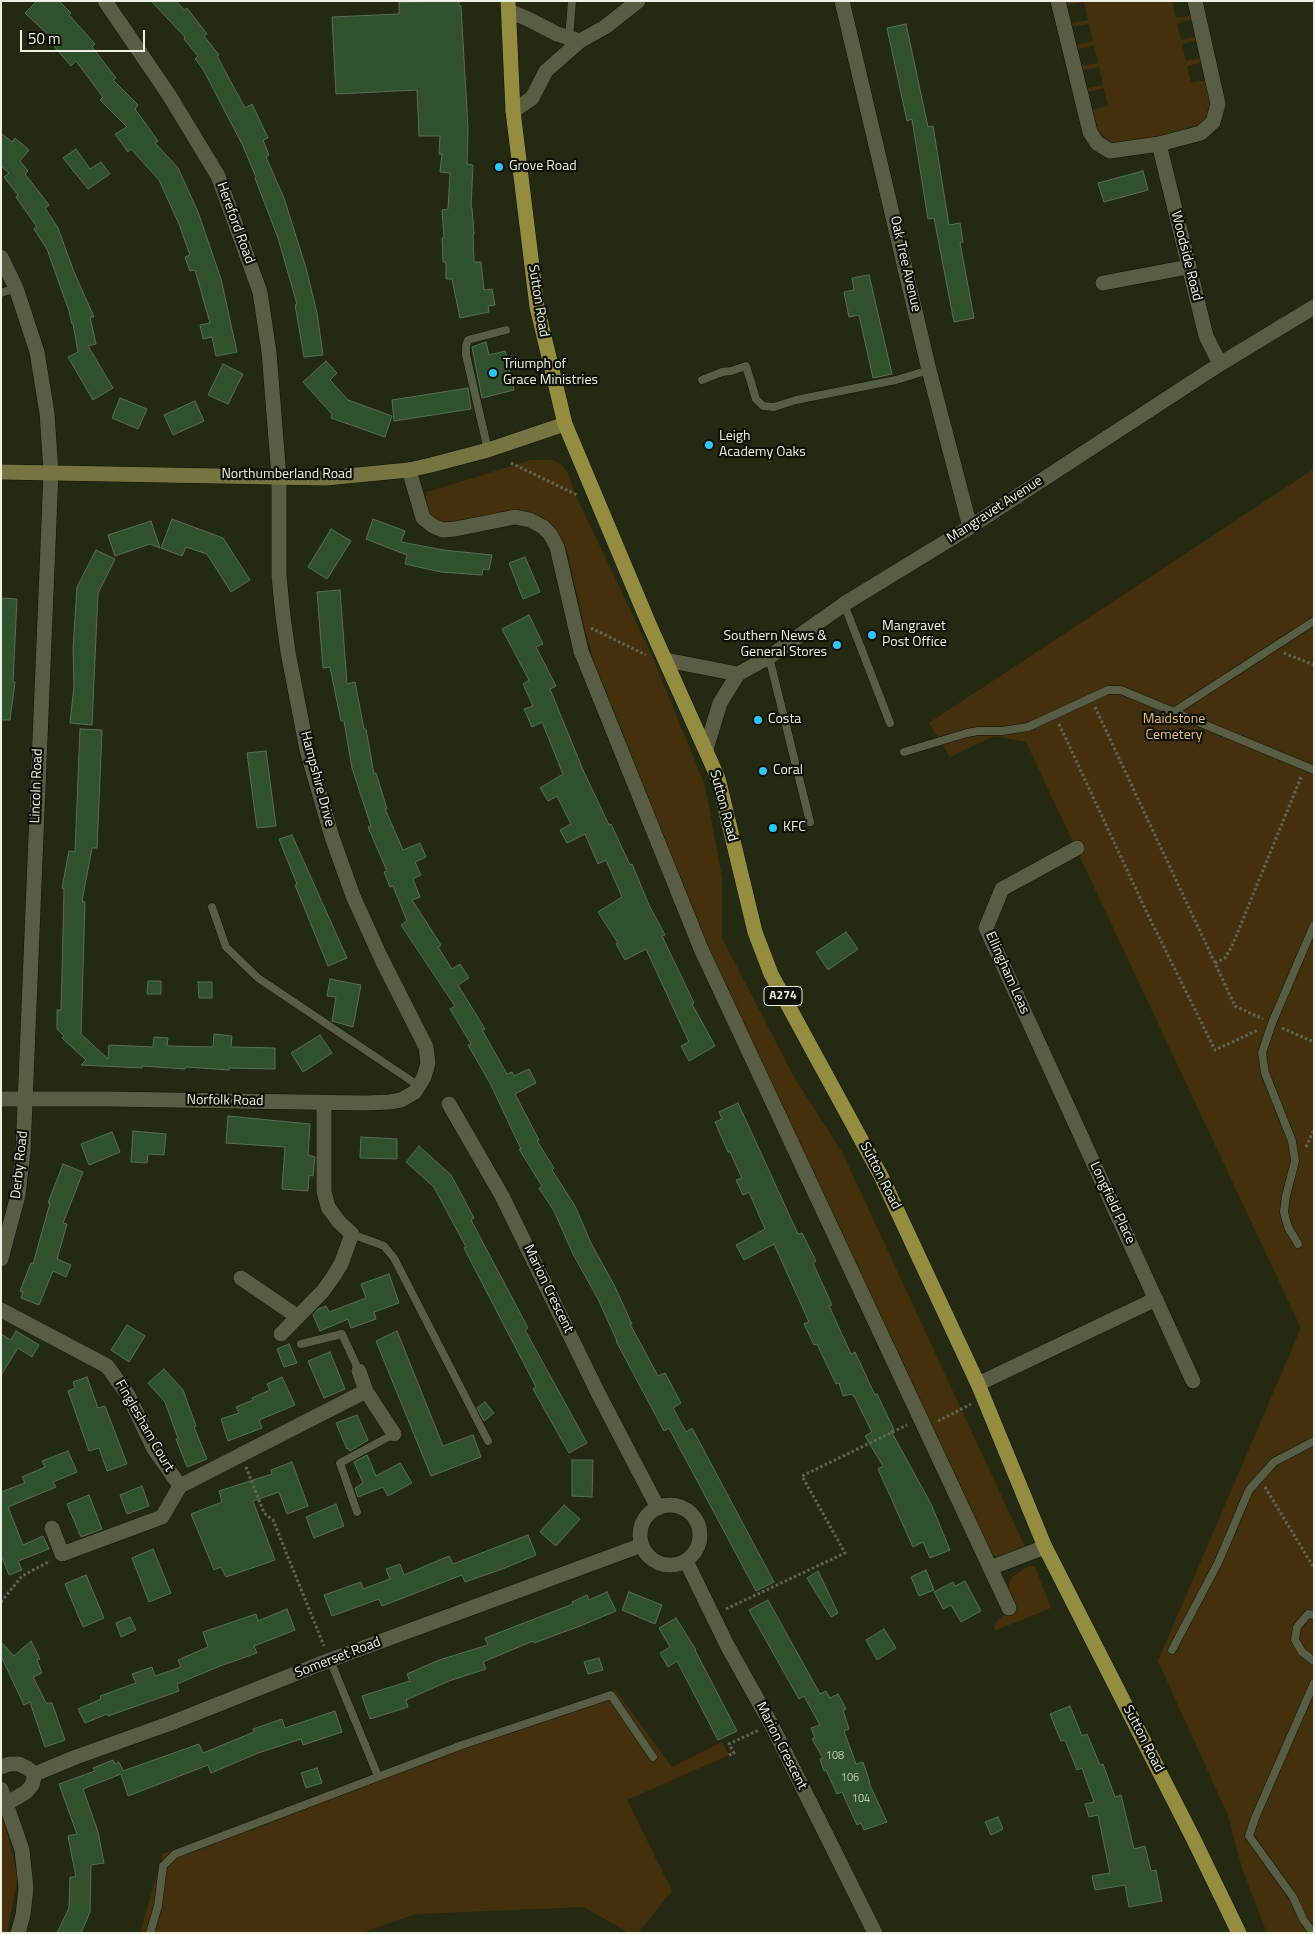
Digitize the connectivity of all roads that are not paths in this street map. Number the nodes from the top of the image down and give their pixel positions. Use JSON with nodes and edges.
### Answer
{"nodes":[{"id":1,"x":104,"y":1,"type":"edge"},
{"id":2,"x":572,"y":1,"type":"edge"},
{"id":3,"x":638,"y":1,"type":"edge"},
{"id":4,"x":842,"y":1,"type":"edge"},
{"id":5,"x":1058,"y":1,"type":"edge"},
{"id":6,"x":1195,"y":1,"type":"edge"},
{"id":7,"x":508,"y":6,"type":"edge"},
{"id":8,"x":575,"y":39,"type":"junction"},
{"id":9,"x":513,"y":111,"type":"junction"},
{"id":10,"x":1159,"y":144,"type":"junction"},
{"id":11,"x":1,"y":257,"type":"edge"},
{"id":12,"x":1188,"y":267,"type":"junction"},
{"id":13,"x":1103,"y":284,"type":"dead end"},
{"id":14,"x":16,"y":288,"type":"junction"},
{"id":15,"x":1,"y":293,"type":"edge"},
{"id":16,"x":1314,"y":307,"type":"edge"},
{"id":17,"x":506,"y":330,"type":"dead end"},
{"id":18,"x":1220,"y":364,"type":"junction"},
{"id":19,"x":929,"y":370,"type":"junction"},
{"id":20,"x":702,"y":380,"type":"dead end"},
{"id":21,"x":565,"y":424,"type":"junction"},
{"id":22,"x":488,"y":450,"type":"junction"},
{"id":23,"x":409,"y":470,"type":"junction"},
{"id":24,"x":1,"y":472,"type":"edge"},
{"id":25,"x":51,"y":472,"type":"junction"},
{"id":26,"x":279,"y":477,"type":"junction"},
{"id":27,"x":970,"y":527,"type":"junction"},
{"id":28,"x":844,"y":604,"type":"junction"},
{"id":29,"x":1314,"y":621,"type":"edge"},
{"id":30,"x":769,"y":657,"type":"junction"},
{"id":31,"x":666,"y":660,"type":"junction"},
{"id":32,"x":738,"y":674,"type":"junction"},
{"id":33,"x":1175,"y":711,"type":"junction"},
{"id":34,"x":890,"y":723,"type":"dead end"},
{"id":35,"x":706,"y":749,"type":"junction"},
{"id":36,"x":904,"y":752,"type":"dead end"},
{"id":37,"x":1314,"y":770,"type":"edge"},
{"id":38,"x":810,"y":822,"type":"dead end"},
{"id":39,"x":1077,"y":848,"type":"dead end"},
{"id":40,"x":212,"y":907,"type":"dead end"},
{"id":41,"x":1314,"y":926,"type":"edge"},
{"id":42,"x":419,"y":1086,"type":"junction"},
{"id":43,"x":1,"y":1099,"type":"edge"},
{"id":44,"x":25,"y":1100,"type":"junction"},
{"id":45,"x":324,"y":1103,"type":"junction"},
{"id":46,"x":449,"y":1104,"type":"dead end"},
{"id":47,"x":1068,"y":1107,"type":"joint"},
{"id":48,"x":352,"y":1234,"type":"junction"},
{"id":49,"x":1298,"y":1244,"type":"dead end"},
{"id":50,"x":1,"y":1259,"type":"edge"},
{"id":51,"x":241,"y":1278,"type":"dead end"},
{"id":52,"x":1156,"y":1299,"type":"junction"},
{"id":53,"x":1,"y":1310,"type":"edge"},
{"id":54,"x":298,"y":1317,"type":"junction"},
{"id":55,"x":281,"y":1334,"type":"dead end"},
{"id":56,"x":301,"y":1344,"type":"dead end"},
{"id":57,"x":359,"y":1371,"type":"joint"},
{"id":58,"x":1193,"y":1381,"type":"dead end"},
{"id":59,"x":366,"y":1391,"type":"junction"},
{"id":60,"x":980,"y":1391,"type":"junction"},
{"id":61,"x":394,"y":1434,"type":"joint"},
{"id":62,"x":488,"y":1441,"type":"dead end"},
{"id":63,"x":1314,"y":1441,"type":"edge"},
{"id":64,"x":180,"y":1486,"type":"junction"},
{"id":65,"x":658,"y":1508,"type":"junction"},
{"id":66,"x":357,"y":1512,"type":"dead end"},
{"id":67,"x":52,"y":1528,"type":"dead end"},
{"id":68,"x":642,"y":1545,"type":"junction"},
{"id":69,"x":1045,"y":1547,"type":"junction"},
{"id":70,"x":686,"y":1560,"type":"junction"},
{"id":71,"x":990,"y":1568,"type":"junction"},
{"id":72,"x":1009,"y":1608,"type":"dead end"},
{"id":73,"x":1314,"y":1615,"type":"edge"},
{"id":74,"x":1172,"y":1650,"type":"dead end"},
{"id":75,"x":330,"y":1660,"type":"junction"},
{"id":76,"x":1314,"y":1661,"type":"edge"},
{"id":77,"x":1314,"y":1683,"type":"edge"},
{"id":78,"x":653,"y":1757,"type":"dead end"},
{"id":79,"x":1,"y":1767,"type":"edge"},
{"id":80,"x":35,"y":1774,"type":"junction"},
{"id":81,"x":378,"y":1776,"type":"junction"},
{"id":82,"x":4,"y":1796,"type":"edge"},
{"id":83,"x":18,"y":1933,"type":"edge"},
{"id":84,"x":150,"y":1933,"type":"edge"},
{"id":85,"x":875,"y":1933,"type":"edge"},
{"id":86,"x":1239,"y":1933,"type":"edge"},
{"id":87,"x":1313,"y":1933,"type":"edge"}],
"edges":[{"from":1,"to":26,"type":"street","name":"Hereford Road"},
{"from":2,"to":8,"type":"lane"},
{"from":3,"to":8,"type":"street"},
{"from":4,"to":19,"type":"street","name":"Oak Tree Avenue"},
{"from":5,"to":10,"type":"street"},
{"from":6,"to":10,"type":"street"},
{"from":7,"to":8,"type":"street"},
{"from":7,"to":9,"type":"main road","name":"Sutton Road","number":"A274"},
{"from":8,"to":9,"type":"street"},
{"from":9,"to":21,"type":"main road","name":"Sutton Road","number":"A274"},
{"from":10,"to":12,"type":"street","name":"Woodside Road"},
{"from":11,"to":14,"type":"street","name":"Lincoln Road"},
{"from":12,"to":13,"type":"street"},
{"from":12,"to":18,"type":"street","name":"Woodside Road"},
{"from":14,"to":15,"type":"lane"},
{"from":14,"to":25,"type":"street","name":"Lincoln Road"},
{"from":16,"to":18,"type":"street","name":"Mangravet Avenue"},
{"from":17,"to":22,"type":"lane"},
{"from":18,"to":27,"type":"street","name":"Mangravet Avenue"},
{"from":19,"to":20,"type":"lane"},
{"from":19,"to":27,"type":"street","name":"Oak Tree Avenue"},
{"from":21,"to":22,"type":"street","name":"Northumberland Road"},
{"from":21,"to":31,"type":"main road","name":"Sutton Road","number":"A274"},
{"from":22,"to":23,"type":"street","name":"Northumberland Road"},
{"from":23,"to":26,"type":"street","name":"Northumberland Road"},
{"from":23,"to":71,"type":"street"},
{"from":24,"to":25,"type":"street","name":"Northumberland Road"},
{"from":25,"to":26,"type":"street","name":"Northumberland Road"},
{"from":25,"to":44,"type":"street","name":"Lincoln Road"},
{"from":26,"to":42,"type":"street","name":"Hampshire Drive"},
{"from":27,"to":28,"type":"street","name":"Mangravet Avenue"},
{"from":28,"to":30,"type":"street","name":"Mangravet Avenue"},
{"from":28,"to":34,"type":"lane"},
{"from":29,"to":33,"type":"lane"},
{"from":30,"to":32,"type":"street","name":"Mangravet Avenue"},
{"from":30,"to":38,"type":"lane"},
{"from":31,"to":32,"type":"street"},
{"from":31,"to":35,"type":"main road","name":"Sutton Road","number":"A274"},
{"from":32,"to":35,"type":"street"},
{"from":33,"to":36,"type":"lane"},
{"from":33,"to":37,"type":"lane"},
{"from":35,"to":60,"type":"main road","name":"Sutton Road","number":"A274"},
{"from":39,"to":47,"type":"street","name":"Ellingham Leas"},
{"from":40,"to":42,"type":"lane"},
{"from":41,"to":49,"type":"lane"},
{"from":42,"to":45,"type":"street","name":"Norfolk Road"},
{"from":43,"to":44,"type":"street","name":"Norfolk Road"},
{"from":44,"to":45,"type":"street","name":"Norfolk Road"},
{"from":44,"to":50,"type":"street","name":"Derby Road"},
{"from":45,"to":48,"type":"street"},
{"from":46,"to":65,"type":"street","name":"Marion Crescent"},
{"from":47,"to":52,"type":"street","name":"Longfield Place"},
{"from":48,"to":54,"type":"street"},
{"from":48,"to":62,"type":"lane"},
{"from":51,"to":54,"type":"street"},
{"from":52,"to":58,"type":"street","name":"Longfield Place"},
{"from":52,"to":60,"type":"street"},
{"from":53,"to":64,"type":"street","name":"Finglesham Court"},
{"from":54,"to":55,"type":"street"},
{"from":56,"to":57,"type":"lane"},
{"from":57,"to":59,"type":"street"},
{"from":59,"to":61,"type":"street"},
{"from":59,"to":64,"type":"street","name":"Finglesham Court"},
{"from":60,"to":69,"type":"main road","name":"Sutton Road","number":"A274"},
{"from":61,"to":66,"type":"lane"},
{"from":63,"to":74,"type":"lane"},
{"from":64,"to":67,"type":"street","name":"Finglesham Court"},
{"from":65,"to":68,"type":"street"},
{"from":65,"to":70,"type":"street"},
{"from":68,"to":70,"type":"street"},
{"from":68,"to":75,"type":"street","name":"Somerset Road"},
{"from":69,"to":71,"type":"street"},
{"from":69,"to":86,"type":"main road","name":"Sutton Road","number":"A274"},
{"from":70,"to":85,"type":"street","name":"Marion Crescent"},
{"from":71,"to":72,"type":"street"},
{"from":73,"to":76,"type":"lane"},
{"from":75,"to":80,"type":"street","name":"Somerset Road"},
{"from":75,"to":81,"type":"lane"},
{"from":77,"to":87,"type":"lane"},
{"from":78,"to":81,"type":"lane"},
{"from":79,"to":80,"type":"street"},
{"from":80,"to":82,"type":"street"},
{"from":81,"to":84,"type":"lane"},
{"from":82,"to":83,"type":"street"}]}
